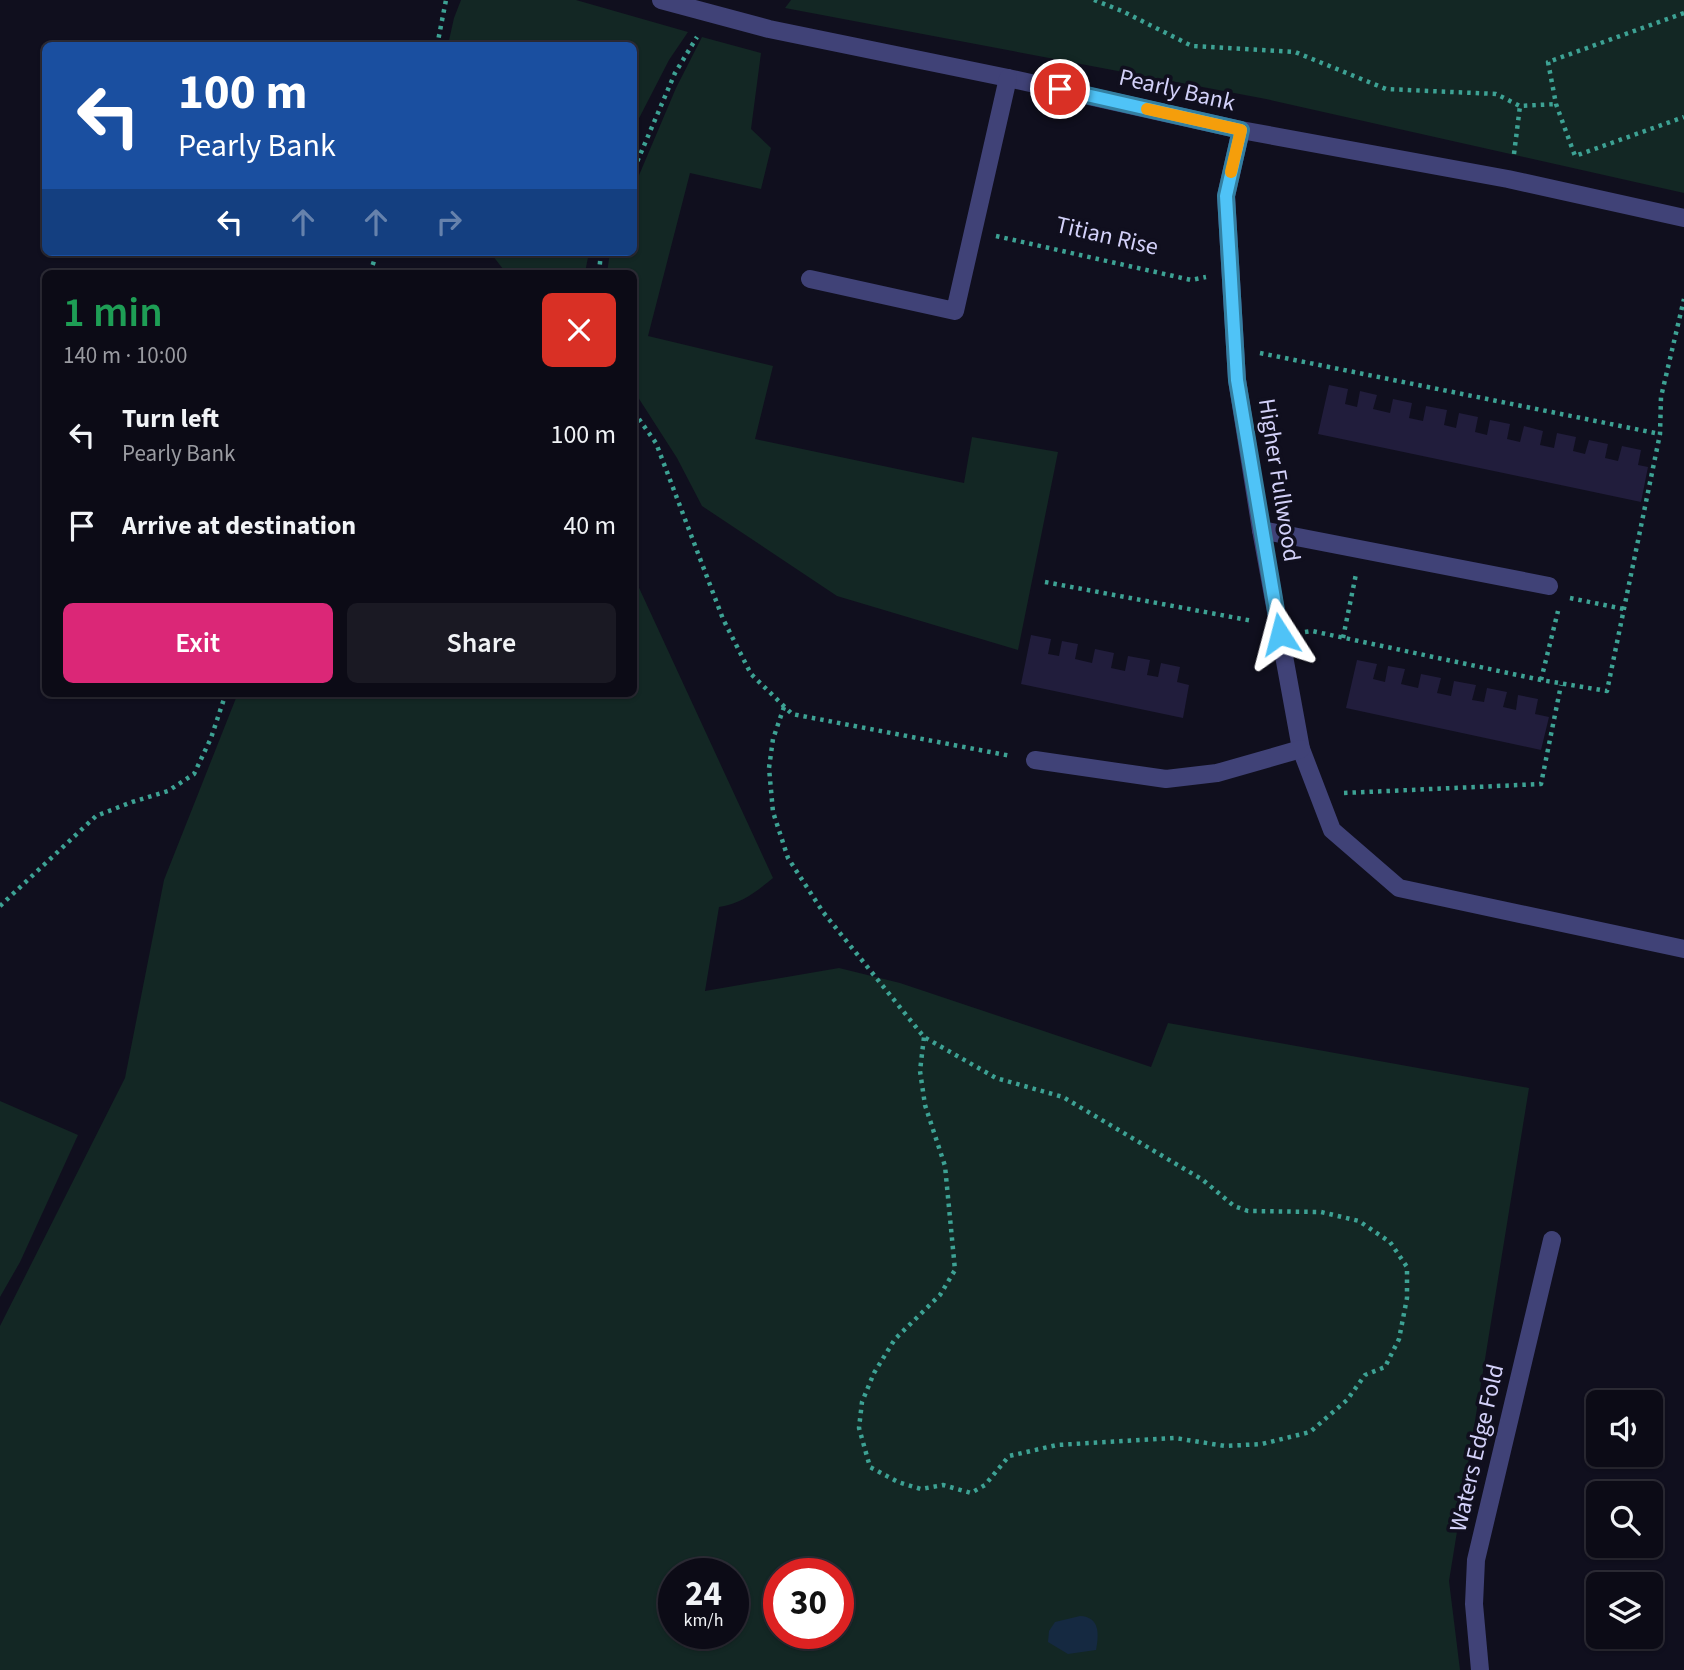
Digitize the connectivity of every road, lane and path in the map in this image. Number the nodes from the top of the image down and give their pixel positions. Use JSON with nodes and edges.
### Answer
{"nodes":[{"id":1,"x":446,"y":0,"type":"edge"},
{"id":2,"x":662,"y":0,"type":"edge"},
{"id":3,"x":1094,"y":0,"type":"edge"},
{"id":4,"x":712,"y":12,"type":"junction"},
{"id":5,"x":1684,"y":13,"type":"edge"},
{"id":6,"x":438,"y":42,"type":"edge"},
{"id":7,"x":1008,"y":78,"type":"junction"},
{"id":8,"x":1556,"y":104,"type":"junction"},
{"id":9,"x":1520,"y":106,"type":"junction"},
{"id":10,"x":1684,"y":117,"type":"edge"},
{"id":11,"x":1241,"y":130,"type":"junction"},
{"id":12,"x":637,"y":162,"type":"edge"},
{"id":13,"x":1508,"y":179,"type":"junction"},
{"id":14,"x":1684,"y":218,"type":"edge"},
{"id":15,"x":973,"y":231,"type":"junction"},
{"id":16,"x":1231,"y":271,"type":"junction"},
{"id":17,"x":810,"y":279,"type":"dead end"},
{"id":18,"x":1236,"y":348,"type":"junction"},
{"id":19,"x":637,"y":416,"type":"edge"},
{"id":20,"x":1660,"y":434,"type":"dead end"},
{"id":21,"x":1261,"y":530,"type":"junction"},
{"id":22,"x":1361,"y":550,"type":"junction"},
{"id":23,"x":1045,"y":582,"type":"dead end"},
{"id":24,"x":1555,"y":591,"type":"junction"},
{"id":25,"x":1624,"y":609,"type":"dead end"},
{"id":26,"x":1278,"y":620,"type":"junction"},
{"id":27,"x":1342,"y":638,"type":"dead end"},
{"id":28,"x":1541,"y":680,"type":"dead end"},
{"id":29,"x":1562,"y":684,"type":"dead end"},
{"id":30,"x":225,"y":697,"type":"edge"},
{"id":31,"x":784,"y":707,"type":"junction"},
{"id":32,"x":1301,"y":750,"type":"junction"},
{"id":33,"x":1035,"y":760,"type":"joint"},
{"id":34,"x":1318,"y":794,"type":"junction"},
{"id":35,"x":0,"y":906,"type":"edge"},
{"id":36,"x":1684,"y":949,"type":"edge"},
{"id":37,"x":924,"y":1037,"type":"junction"},
{"id":38,"x":1552,"y":1240,"type":"dead end"},
{"id":39,"x":1480,"y":1670,"type":"edge"}],
"edges":[{"from":1,"to":6,"type":"path"},
{"from":2,"to":4,"type":"street","name":"Pearly Bank"},
{"from":3,"to":9,"type":"path"},
{"from":4,"to":7,"type":"street","name":"Pearly Bank"},
{"from":4,"to":12,"type":"path"},
{"from":5,"to":8,"type":"path"},
{"from":7,"to":11,"type":"street","name":"Pearly Bank"},
{"from":7,"to":15,"type":"street"},
{"from":8,"to":9,"type":"path"},
{"from":8,"to":10,"type":"path"},
{"from":9,"to":13,"type":"path"},
{"from":11,"to":13,"type":"street","name":"Pearly Bank"},
{"from":11,"to":16,"type":"street","name":"Higher Fullwood"},
{"from":13,"to":14,"type":"street","name":"Pearly Bank"},
{"from":15,"to":16,"type":"path","name":"Titian Rise"},
{"from":15,"to":17,"type":"street"},
{"from":16,"to":18,"type":"street","name":"Higher Fullwood"},
{"from":18,"to":20,"type":"path"},
{"from":18,"to":21,"type":"street","name":"Higher Fullwood"},
{"from":19,"to":31,"type":"path"},
{"from":21,"to":22,"type":"street"},
{"from":21,"to":26,"type":"street","name":"Higher Fullwood"},
{"from":22,"to":24,"type":"street"},
{"from":22,"to":27,"type":"path"},
{"from":23,"to":26,"type":"path"},
{"from":24,"to":25,"type":"path"},
{"from":24,"to":28,"type":"path"},
{"from":26,"to":32,"type":"street","name":"Higher Fullwood"},
{"from":29,"to":34,"type":"path"},
{"from":30,"to":35,"type":"path"},
{"from":31,"to":33,"type":"path"},
{"from":31,"to":37,"type":"path"},
{"from":32,"to":33,"type":"street"},
{"from":32,"to":34,"type":"street","name":"Higher Fullwood"},
{"from":34,"to":36,"type":"street","name":"Higher Fullwood"},
{"from":37,"to":37,"type":"path"},
{"from":38,"to":39,"type":"street","name":"Waters Edge Fold"}]}
